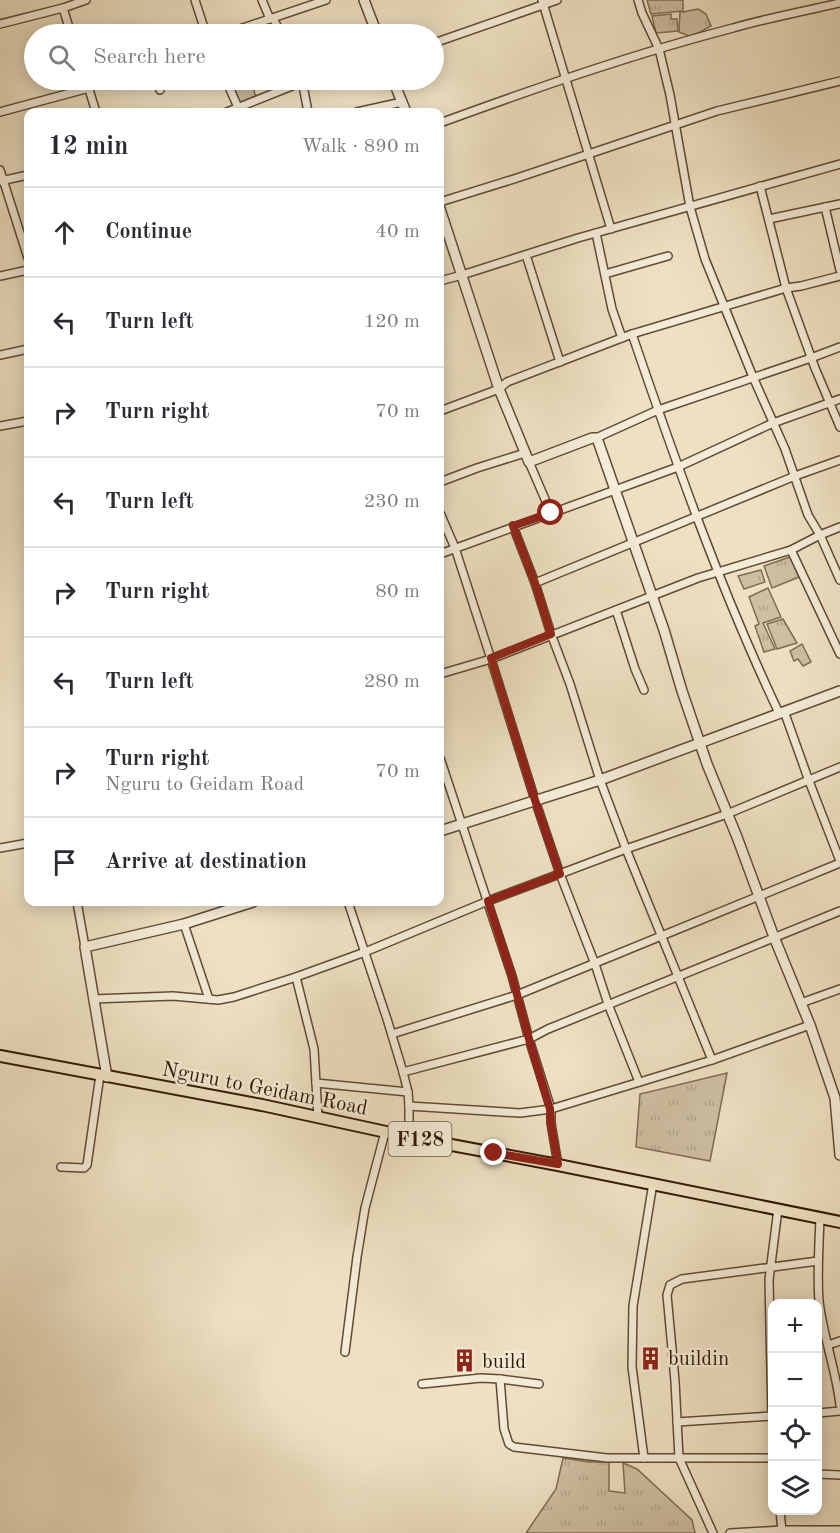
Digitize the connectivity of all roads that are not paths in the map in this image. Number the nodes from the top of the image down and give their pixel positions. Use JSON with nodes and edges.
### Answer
{"nodes":[{"id":1,"x":86,"y":0,"type":"edge"},
{"id":2,"x":195,"y":0,"type":"edge"},
{"id":3,"x":262,"y":0,"type":"edge"},
{"id":4,"x":326,"y":0,"type":"edge"},
{"id":5,"x":364,"y":0,"type":"edge"},
{"id":6,"x":557,"y":0,"type":"edge"},
{"id":7,"x":638,"y":0,"type":"edge"},
{"id":8,"x":542,"y":2,"type":"edge"},
{"id":9,"x":840,"y":3,"type":"edge"},
{"id":10,"x":63,"y":8,"type":"junction"},
{"id":11,"x":271,"y":19,"type":"junction"},
{"id":12,"x":0,"y":24,"type":"edge"},
{"id":13,"x":68,"y":24,"type":"edge"},
{"id":14,"x":203,"y":24,"type":"edge"},
{"id":15,"x":256,"y":24,"type":"edge"},
{"id":16,"x":274,"y":24,"type":"edge"},
{"id":17,"x":373,"y":24,"type":"edge"},
{"id":18,"x":444,"y":39,"type":"edge"},
{"id":19,"x":659,"y":49,"type":"junction"},
{"id":20,"x":565,"y":78,"type":"junction"},
{"id":21,"x":840,"y":81,"type":"edge"},
{"id":22,"x":82,"y":90,"type":"edge"},
{"id":23,"x":90,"y":90,"type":"edge"},
{"id":24,"x":230,"y":90,"type":"edge"},
{"id":25,"x":282,"y":90,"type":"edge"},
{"id":26,"x":305,"y":90,"type":"edge"},
{"id":27,"x":397,"y":90,"type":"edge"},
{"id":28,"x":402,"y":102,"type":"junction"},
{"id":29,"x":95,"y":108,"type":"edge"},
{"id":30,"x":238,"y":108,"type":"edge"},
{"id":31,"x":243,"y":108,"type":"edge"},
{"id":32,"x":308,"y":108,"type":"edge"},
{"id":33,"x":375,"y":108,"type":"edge"},
{"id":34,"x":404,"y":108,"type":"edge"},
{"id":35,"x":0,"y":112,"type":"edge"},
{"id":36,"x":444,"y":122,"type":"edge"},
{"id":37,"x":675,"y":124,"type":"junction"},
{"id":38,"x":588,"y":154,"type":"junction"},
{"id":39,"x":840,"y":164,"type":"edge"},
{"id":40,"x":0,"y":170,"type":"edge"},
{"id":41,"x":24,"y":176,"type":"edge"},
{"id":42,"x":2,"y":180,"type":"edge"},
{"id":43,"x":760,"y":186,"type":"junction"},
{"id":44,"x":444,"y":201,"type":"edge"},
{"id":45,"x":840,"y":204,"type":"edge"},
{"id":46,"x":690,"y":207,"type":"junction"},
{"id":47,"x":825,"y":207,"type":"junction"},
{"id":48,"x":769,"y":219,"type":"junction"},
{"id":49,"x":444,"y":221,"type":"edge"},
{"id":50,"x":611,"y":229,"type":"junction"},
{"id":51,"x":596,"y":233,"type":"junction"},
{"id":52,"x":24,"y":246,"type":"edge"},
{"id":53,"x":526,"y":255,"type":"junction"},
{"id":54,"x":668,"y":256,"type":"dead end"},
{"id":55,"x":840,"y":270,"type":"edge"},
{"id":56,"x":24,"y":271,"type":"edge"},
{"id":57,"x":605,"y":274,"type":"junction"},
{"id":58,"x":462,"y":275,"type":"junction"},
{"id":59,"x":0,"y":276,"type":"edge"},
{"id":60,"x":840,"y":276,"type":"edge"},
{"id":61,"x":444,"y":279,"type":"edge"},
{"id":62,"x":786,"y":288,"type":"junction"},
{"id":63,"x":724,"y":307,"type":"junction"},
{"id":64,"x":632,"y":334,"type":"junction"},
{"id":65,"x":622,"y":338,"type":"junction"},
{"id":66,"x":840,"y":347,"type":"edge"},
{"id":67,"x":24,"y":350,"type":"edge"},
{"id":68,"x":0,"y":355,"type":"edge"},
{"id":69,"x":811,"y":358,"type":"junction"},
{"id":70,"x":560,"y":362,"type":"junction"},
{"id":71,"x":753,"y":377,"type":"junction"},
{"id":72,"x":499,"y":388,"type":"junction"},
{"id":73,"x":840,"y":399,"type":"edge"},
{"id":74,"x":830,"y":403,"type":"junction"},
{"id":75,"x":444,"y":409,"type":"edge"},
{"id":76,"x":658,"y":410,"type":"junction"},
{"id":77,"x":24,"y":422,"type":"edge"},
{"id":78,"x":773,"y":423,"type":"junction"},
{"id":79,"x":0,"y":426,"type":"edge"},
{"id":80,"x":840,"y":427,"type":"edge"},
{"id":81,"x":596,"y":438,"type":"junction"},
{"id":82,"x":527,"y":458,"type":"junction"},
{"id":83,"x":840,"y":460,"type":"edge"},
{"id":84,"x":678,"y":467,"type":"junction"},
{"id":85,"x":795,"y":476,"type":"junction"},
{"id":86,"x":444,"y":480,"type":"edge"},
{"id":87,"x":616,"y":490,"type":"junction"},
{"id":88,"x":551,"y":513,"type":"junction"},
{"id":89,"x":697,"y":516,"type":"junction"},
{"id":90,"x":444,"y":522,"type":"edge"},
{"id":91,"x":513,"y":526,"type":"junction"},
{"id":92,"x":840,"y":527,"type":"edge"},
{"id":93,"x":820,"y":535,"type":"junction"},
{"id":94,"x":634,"y":542,"type":"junction"},
{"id":95,"x":455,"y":548,"type":"junction"},
{"id":96,"x":791,"y":550,"type":"junction"},
{"id":97,"x":444,"y":552,"type":"edge"},
{"id":98,"x":718,"y":572,"type":"junction"},
{"id":99,"x":840,"y":580,"type":"edge"},
{"id":100,"x":535,"y":583,"type":"junction"},
{"id":101,"x":652,"y":596,"type":"junction"},
{"id":102,"x":616,"y":610,"type":"junction"},
{"id":103,"x":551,"y":634,"type":"junction"},
{"id":104,"x":840,"y":654,"type":"edge"},
{"id":105,"x":491,"y":658,"type":"junction"},
{"id":106,"x":444,"y":673,"type":"edge"},
{"id":107,"x":644,"y":690,"type":"dead end"},
{"id":108,"x":840,"y":691,"type":"edge"},
{"id":109,"x":782,"y":712,"type":"junction"},
{"id":110,"x":700,"y":742,"type":"junction"},
{"id":111,"x":840,"y":767,"type":"edge"},
{"id":112,"x":444,"y":771,"type":"edge"},
{"id":113,"x":600,"y":780,"type":"junction"},
{"id":114,"x":809,"y":781,"type":"junction"},
{"id":115,"x":535,"y":800,"type":"junction"},
{"id":116,"x":727,"y":814,"type":"junction"},
{"id":117,"x":461,"y":824,"type":"junction"},
{"id":118,"x":444,"y":830,"type":"edge"},
{"id":119,"x":24,"y":844,"type":"edge"},
{"id":120,"x":0,"y":848,"type":"edge"},
{"id":121,"x":626,"y":849,"type":"junction"},
{"id":122,"x":840,"y":862,"type":"edge"},
{"id":123,"x":560,"y":874,"type":"junction"},
{"id":124,"x":758,"y":897,"type":"junction"},
{"id":125,"x":488,"y":901,"type":"junction"},
{"id":126,"x":78,"y":906,"type":"edge"},
{"id":127,"x":240,"y":906,"type":"edge"},
{"id":128,"x":349,"y":906,"type":"edge"},
{"id":129,"x":840,"y":911,"type":"edge"},
{"id":130,"x":184,"y":924,"type":"junction"},
{"id":131,"x":663,"y":937,"type":"junction"},
{"id":132,"x":774,"y":937,"type":"junction"},
{"id":133,"x":85,"y":947,"type":"junction"},
{"id":134,"x":365,"y":952,"type":"junction"},
{"id":135,"x":595,"y":964,"type":"junction"},
{"id":136,"x":296,"y":977,"type":"junction"},
{"id":137,"x":678,"y":977,"type":"junction"},
{"id":138,"x":840,"y":989,"type":"edge"},
{"id":139,"x":517,"y":995,"type":"junction"},
{"id":140,"x":93,"y":999,"type":"junction"},
{"id":141,"x":209,"y":999,"type":"junction"},
{"id":142,"x":801,"y":1003,"type":"junction"},
{"id":143,"x":608,"y":1004,"type":"junction"},
{"id":144,"x":810,"y":1025,"type":"junction"},
{"id":145,"x":392,"y":1034,"type":"junction"},
{"id":146,"x":529,"y":1039,"type":"junction"},
{"id":147,"x":0,"y":1056,"type":"edge"},
{"id":148,"x":712,"y":1060,"type":"junction"},
{"id":149,"x":403,"y":1072,"type":"junction"},
{"id":150,"x":103,"y":1076,"type":"junction"},
{"id":151,"x":639,"y":1082,"type":"junction"},
{"id":152,"x":316,"y":1083,"type":"junction"},
{"id":153,"x":408,"y":1092,"type":"junction"},
{"id":154,"x":837,"y":1098,"type":"edge"},
{"id":155,"x":409,"y":1106,"type":"junction"},
{"id":156,"x":550,"y":1109,"type":"junction"},
{"id":157,"x":318,"y":1117,"type":"junction"},
{"id":158,"x":385,"y":1132,"type":"junction"},
{"id":159,"x":409,"y":1137,"type":"junction"},
{"id":160,"x":840,"y":1155,"type":"edge"},
{"id":161,"x":558,"y":1164,"type":"junction"},
{"id":162,"x":61,"y":1167,"type":"dead end"},
{"id":163,"x":653,"y":1184,"type":"junction"},
{"id":164,"x":778,"y":1209,"type":"junction"},
{"id":165,"x":820,"y":1218,"type":"junction"},
{"id":166,"x":840,"y":1222,"type":"edge"},
{"id":167,"x":818,"y":1261,"type":"junction"},
{"id":168,"x":771,"y":1268,"type":"junction"},
{"id":169,"x":840,"y":1341,"type":"edge"},
{"id":170,"x":828,"y":1345,"type":"junction"},
{"id":171,"x":345,"y":1352,"type":"dead end"},
{"id":172,"x":500,"y":1379,"type":"junction"},
{"id":173,"x":422,"y":1384,"type":"dead end"},
{"id":174,"x":539,"y":1384,"type":"dead end"},
{"id":175,"x":840,"y":1405,"type":"edge"},
{"id":176,"x":772,"y":1407,"type":"edge"},
{"id":177,"x":840,"y":1411,"type":"edge"},
{"id":178,"x":822,"y":1413,"type":"edge"},
{"id":179,"x":768,"y":1416,"type":"edge"},
{"id":180,"x":677,"y":1422,"type":"junction"},
{"id":181,"x":644,"y":1458,"type":"junction"},
{"id":182,"x":679,"y":1458,"type":"junction"},
{"id":183,"x":768,"y":1458,"type":"edge"},
{"id":184,"x":822,"y":1474,"type":"edge"},
{"id":185,"x":840,"y":1475,"type":"edge"},
{"id":186,"x":780,"y":1515,"type":"edge"},
{"id":187,"x":840,"y":1530,"type":"edge"},
{"id":188,"x":782,"y":1531,"type":"edge"},
{"id":189,"x":713,"y":1533,"type":"edge"},
{"id":190,"x":730,"y":1533,"type":"edge"}],
"edges":[{"from":1,"to":10,"type":"street"},
{"from":2,"to":14,"type":"street"},
{"from":3,"to":11,"type":"street"},
{"from":4,"to":11,"type":"street"},
{"from":5,"to":17,"type":"street"},
{"from":6,"to":8,"type":"street"},
{"from":7,"to":19,"type":"street"},
{"from":8,"to":18,"type":"street"},
{"from":8,"to":20,"type":"street"},
{"from":9,"to":19,"type":"street"},
{"from":10,"to":12,"type":"street"},
{"from":10,"to":13,"type":"street"},
{"from":11,"to":15,"type":"street"},
{"from":11,"to":16,"type":"street"},
{"from":19,"to":20,"type":"street"},
{"from":19,"to":37,"type":"street"},
{"from":20,"to":36,"type":"street"},
{"from":20,"to":38,"type":"street"},
{"from":21,"to":37,"type":"street"},
{"from":22,"to":35,"type":"street"},
{"from":23,"to":29,"type":"street"},
{"from":24,"to":30,"type":"street"},
{"from":25,"to":31,"type":"street"},
{"from":26,"to":32,"type":"street"},
{"from":27,"to":28,"type":"street"},
{"from":28,"to":33,"type":"street"},
{"from":28,"to":34,"type":"street"},
{"from":37,"to":38,"type":"street"},
{"from":37,"to":46,"type":"street"},
{"from":38,"to":44,"type":"street"},
{"from":38,"to":50,"type":"street"},
{"from":39,"to":43,"type":"street"},
{"from":40,"to":42,"type":"street"},
{"from":41,"to":42,"type":"street"},
{"from":42,"to":52,"type":"street"},
{"from":43,"to":46,"type":"street"},
{"from":43,"to":48,"type":"street"},
{"from":45,"to":47,"type":"street"},
{"from":46,"to":50,"type":"street"},
{"from":46,"to":63,"type":"street"},
{"from":47,"to":48,"type":"street"},
{"from":47,"to":55,"type":"street"},
{"from":48,"to":62,"type":"street"},
{"from":49,"to":58,"type":"street"},
{"from":50,"to":51,"type":"street"},
{"from":51,"to":53,"type":"street"},
{"from":51,"to":57,"type":"street"},
{"from":53,"to":58,"type":"street"},
{"from":53,"to":70,"type":"street"},
{"from":54,"to":57,"type":"street"},
{"from":56,"to":59,"type":"street"},
{"from":57,"to":65,"type":"street"},
{"from":58,"to":61,"type":"street"},
{"from":58,"to":72,"type":"street"},
{"from":60,"to":62,"type":"street"},
{"from":62,"to":63,"type":"street"},
{"from":62,"to":69,"type":"street"},
{"from":63,"to":64,"type":"street"},
{"from":63,"to":71,"type":"street"},
{"from":64,"to":65,"type":"street"},
{"from":64,"to":76,"type":"street"},
{"from":65,"to":70,"type":"street"},
{"from":66,"to":69,"type":"street"},
{"from":67,"to":68,"type":"street"},
{"from":69,"to":71,"type":"street"},
{"from":69,"to":74,"type":"street"},
{"from":70,"to":72,"type":"street"},
{"from":71,"to":76,"type":"street"},
{"from":71,"to":78,"type":"street"},
{"from":72,"to":75,"type":"street"},
{"from":72,"to":82,"type":"street"},
{"from":73,"to":74,"type":"street"},
{"from":74,"to":78,"type":"street"},
{"from":74,"to":80,"type":"street"},
{"from":76,"to":81,"type":"street"},
{"from":76,"to":84,"type":"street"},
{"from":77,"to":79,"type":"street"},
{"from":78,"to":84,"type":"street"},
{"from":78,"to":85,"type":"street"},
{"from":81,"to":82,"type":"street"},
{"from":81,"to":87,"type":"street"},
{"from":82,"to":86,"type":"street"},
{"from":82,"to":88,"type":"street"},
{"from":83,"to":85,"type":"street"},
{"from":84,"to":87,"type":"street"},
{"from":84,"to":89,"type":"street"},
{"from":85,"to":89,"type":"street"},
{"from":85,"to":93,"type":"street"},
{"from":87,"to":88,"type":"street"},
{"from":87,"to":94,"type":"street"},
{"from":88,"to":91,"type":"street"},
{"from":89,"to":94,"type":"street"},
{"from":89,"to":98,"type":"street"},
{"from":90,"to":95,"type":"street"},
{"from":91,"to":95,"type":"street"},
{"from":91,"to":100,"type":"street"},
{"from":92,"to":93,"type":"street"},
{"from":93,"to":96,"type":"street"},
{"from":93,"to":99,"type":"street"},
{"from":94,"to":100,"type":"street"},
{"from":94,"to":101,"type":"street"},
{"from":95,"to":97,"type":"street"},
{"from":95,"to":105,"type":"street"},
{"from":96,"to":98,"type":"street"},
{"from":96,"to":104,"type":"street"},
{"from":98,"to":101,"type":"street"},
{"from":98,"to":109,"type":"street"},
{"from":100,"to":103,"type":"street"},
{"from":101,"to":102,"type":"street"},
{"from":101,"to":110,"type":"street"},
{"from":102,"to":103,"type":"street"},
{"from":102,"to":107,"type":"street"},
{"from":103,"to":105,"type":"street"},
{"from":103,"to":113,"type":"street"},
{"from":105,"to":106,"type":"street"},
{"from":105,"to":115,"type":"street"},
{"from":108,"to":109,"type":"street"},
{"from":109,"to":110,"type":"street"},
{"from":109,"to":114,"type":"street"},
{"from":110,"to":113,"type":"street"},
{"from":110,"to":116,"type":"street"},
{"from":111,"to":114,"type":"street"},
{"from":112,"to":117,"type":"street"},
{"from":113,"to":115,"type":"street"},
{"from":113,"to":121,"type":"street"},
{"from":114,"to":116,"type":"street"},
{"from":114,"to":122,"type":"street"},
{"from":115,"to":117,"type":"street"},
{"from":115,"to":123,"type":"street"},
{"from":116,"to":121,"type":"street"},
{"from":116,"to":124,"type":"street"},
{"from":117,"to":118,"type":"street"},
{"from":117,"to":125,"type":"street"},
{"from":119,"to":120,"type":"street"},
{"from":121,"to":123,"type":"street"},
{"from":121,"to":131,"type":"street"},
{"from":122,"to":124,"type":"street"},
{"from":123,"to":125,"type":"street"},
{"from":123,"to":135,"type":"street"},
{"from":124,"to":131,"type":"street"},
{"from":124,"to":132,"type":"street"},
{"from":125,"to":134,"type":"street"},
{"from":125,"to":139,"type":"street"},
{"from":126,"to":133,"type":"street"},
{"from":127,"to":130,"type":"street"},
{"from":128,"to":134,"type":"street"},
{"from":129,"to":132,"type":"street"},
{"from":130,"to":133,"type":"street"},
{"from":130,"to":141,"type":"street"},
{"from":131,"to":135,"type":"street"},
{"from":131,"to":137,"type":"street"},
{"from":132,"to":137,"type":"street"},
{"from":132,"to":142,"type":"street"},
{"from":133,"to":140,"type":"street"},
{"from":134,"to":136,"type":"street"},
{"from":134,"to":145,"type":"street"},
{"from":135,"to":139,"type":"street"},
{"from":135,"to":143,"type":"street"},
{"from":136,"to":141,"type":"street"},
{"from":136,"to":152,"type":"street"},
{"from":137,"to":143,"type":"street"},
{"from":137,"to":148,"type":"street"},
{"from":138,"to":142,"type":"street"},
{"from":139,"to":145,"type":"street"},
{"from":139,"to":146,"type":"street"},
{"from":140,"to":141,"type":"street"},
{"from":140,"to":150,"type":"street"},
{"from":142,"to":144,"type":"street"},
{"from":143,"to":146,"type":"street"},
{"from":143,"to":151,"type":"street"},
{"from":144,"to":148,"type":"street"},
{"from":144,"to":154,"type":"street"},
{"from":145,"to":149,"type":"street"},
{"from":146,"to":149,"type":"street"},
{"from":146,"to":156,"type":"street"},
{"from":147,"to":150,"type":"main road","name":"Nguru to Geidam Road","number":"F128"},
{"from":148,"to":151,"type":"street"},
{"from":149,"to":153,"type":"street"},
{"from":150,"to":157,"type":"main road","name":"Nguru to Geidam Road","number":"F128"},
{"from":150,"to":162,"type":"street"},
{"from":151,"to":156,"type":"street"},
{"from":152,"to":153,"type":"street"},
{"from":152,"to":157,"type":"street"},
{"from":153,"to":155,"type":"street"},
{"from":154,"to":160,"type":"street"},
{"from":155,"to":156,"type":"street"},
{"from":155,"to":159,"type":"street"},
{"from":156,"to":161,"type":"street"},
{"from":157,"to":158,"type":"main road","name":"Nguru to Geidam Road","number":"F128"},
{"from":158,"to":159,"type":"main road","name":"Nguru to Geidam Road","number":"F128"},
{"from":158,"to":171,"type":"street"},
{"from":159,"to":161,"type":"main road","name":"Nguru to Geidam Road","number":"F128"},
{"from":161,"to":163,"type":"main road","name":"Nguru to Geidam Road","number":"F128"},
{"from":163,"to":164,"type":"main road","name":"Nguru to Geidam Road","number":"F128"},
{"from":163,"to":181,"type":"street"},
{"from":164,"to":165,"type":"main road","name":"Nguru to Geidam Road","number":"F128"},
{"from":164,"to":168,"type":"street"},
{"from":165,"to":166,"type":"main road","name":"Nguru to Geidam Road","number":"F128"},
{"from":165,"to":167,"type":"street"},
{"from":167,"to":168,"type":"street"},
{"from":167,"to":170,"type":"street"},
{"from":168,"to":176,"type":"street"},
{"from":168,"to":180,"type":"street"},
{"from":169,"to":170,"type":"street"},
{"from":170,"to":175,"type":"street"},
{"from":172,"to":173,"type":"street"},
{"from":172,"to":174,"type":"street"},
{"from":172,"to":181,"type":"street"},
{"from":177,"to":178,"type":"street"},
{"from":179,"to":180,"type":"street"},
{"from":180,"to":182,"type":"street"},
{"from":181,"to":182,"type":"street"},
{"from":182,"to":183,"type":"street"},
{"from":182,"to":189,"type":"street"},
{"from":184,"to":185,"type":"street"},
{"from":186,"to":188,"type":"street"},
{"from":187,"to":188,"type":"street"},
{"from":188,"to":190,"type":"street"}]}
